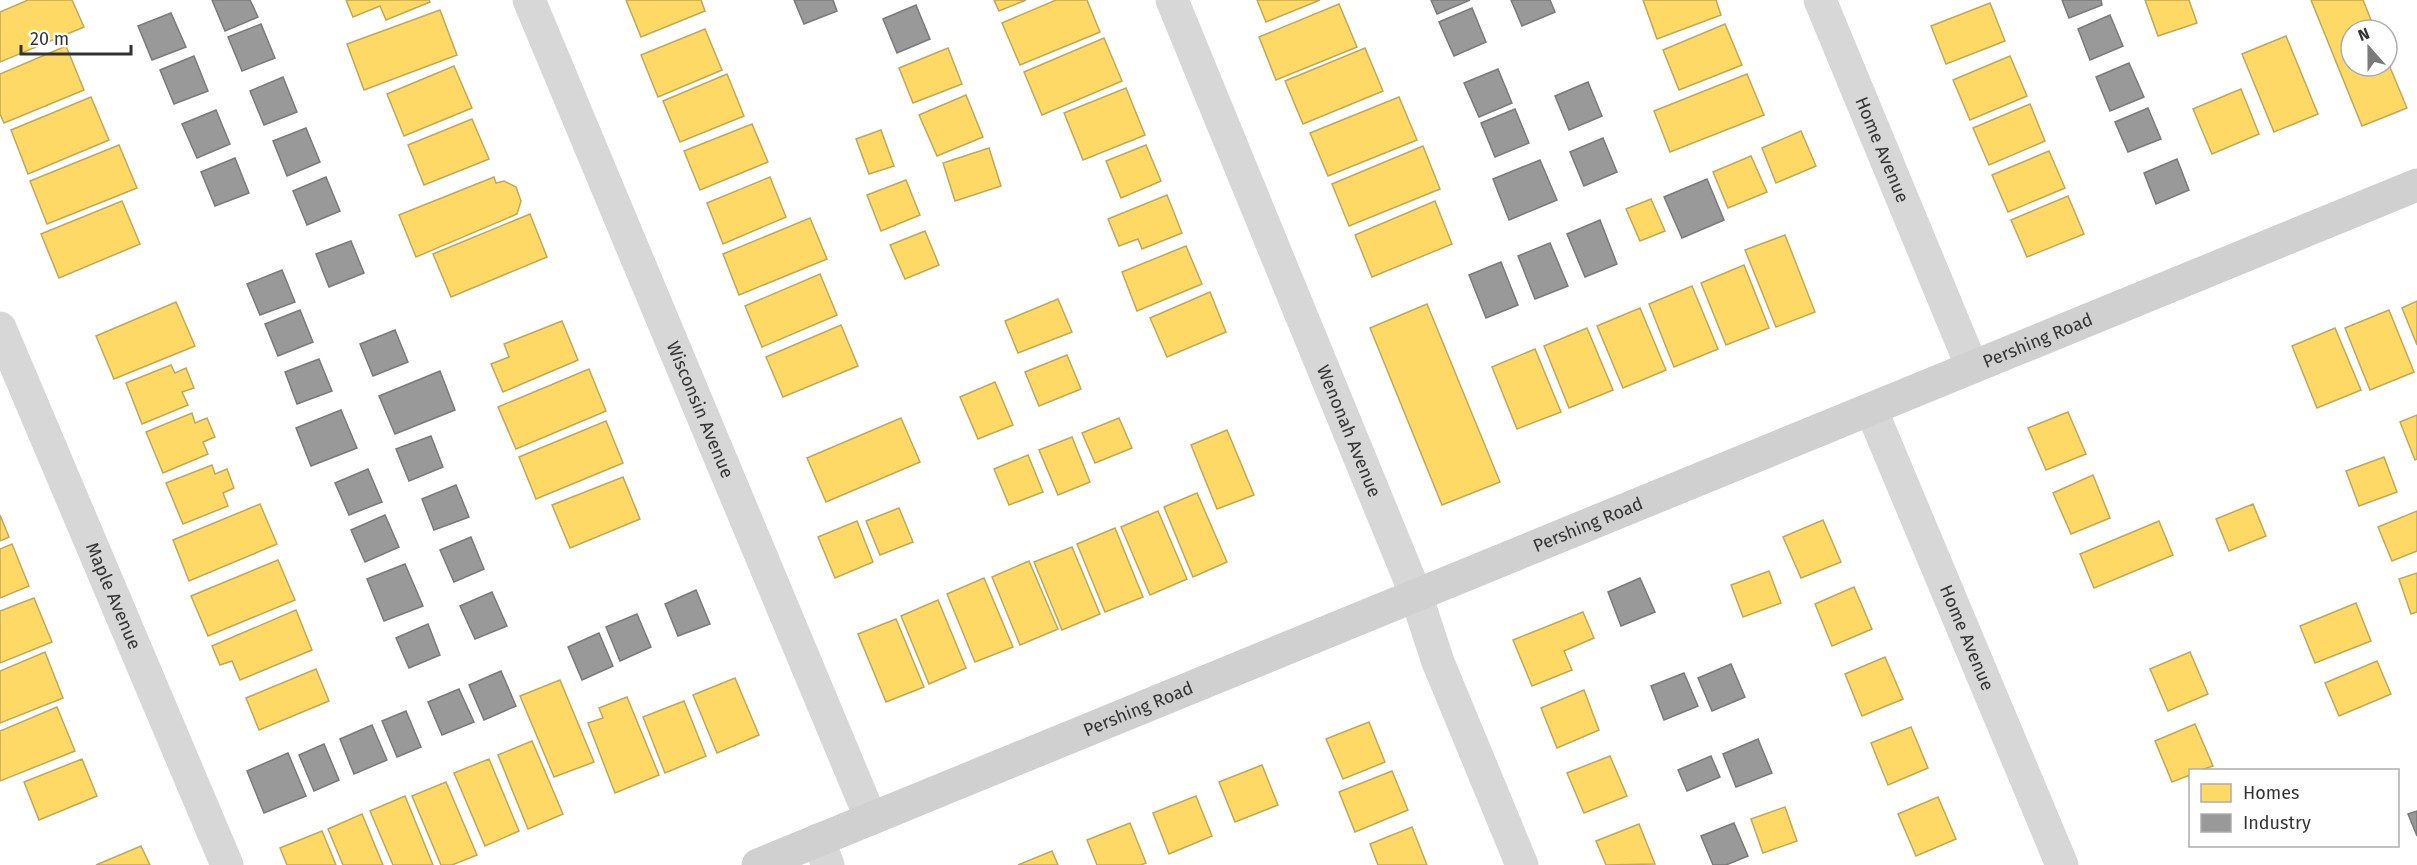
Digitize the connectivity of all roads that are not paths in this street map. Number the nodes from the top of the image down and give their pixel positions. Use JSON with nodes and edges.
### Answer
{"nodes":[{"id":1,"x":529,"y":0,"type":"edge"},
{"id":2,"x":1172,"y":0,"type":"edge"},
{"id":3,"x":1820,"y":0,"type":"edge"},
{"id":4,"x":2417,"y":185,"type":"edge"},
{"id":5,"x":0,"y":328,"type":"edge"},
{"id":6,"x":1972,"y":367,"type":"junction"},
{"id":7,"x":1871,"y":409,"type":"junction"},
{"id":8,"x":1416,"y":595,"type":"junction"},
{"id":9,"x":871,"y":819,"type":"junction"},
{"id":10,"x":823,"y":853,"type":"edge"},
{"id":11,"x":227,"y":865,"type":"edge"},
{"id":12,"x":758,"y":865,"type":"edge"},
{"id":13,"x":1522,"y":865,"type":"edge"},
{"id":14,"x":2062,"y":865,"type":"edge"}],
"edges":[{"from":1,"to":9,"type":"street","name":"Wisconsin Avenue"},
{"from":2,"to":8,"type":"street","name":"Wenonah Avenue"},
{"from":3,"to":6,"type":"street","name":"Home Avenue"},
{"from":4,"to":6,"type":"main road","name":"Pershing Road"},
{"from":5,"to":11,"type":"street","name":"Maple Avenue"},
{"from":6,"to":7,"type":"main road","name":"Pershing Road"},
{"from":7,"to":8,"type":"main road","name":"Pershing Road"},
{"from":7,"to":14,"type":"street","name":"Home Avenue"},
{"from":8,"to":9,"type":"main road","name":"Pershing Road"},
{"from":8,"to":13,"type":"street","name":"Wenonah Avenue"},
{"from":9,"to":10,"type":"main road","name":"Pershing Road"},
{"from":10,"to":12,"type":"main road","name":"Pershing Road"}]}
